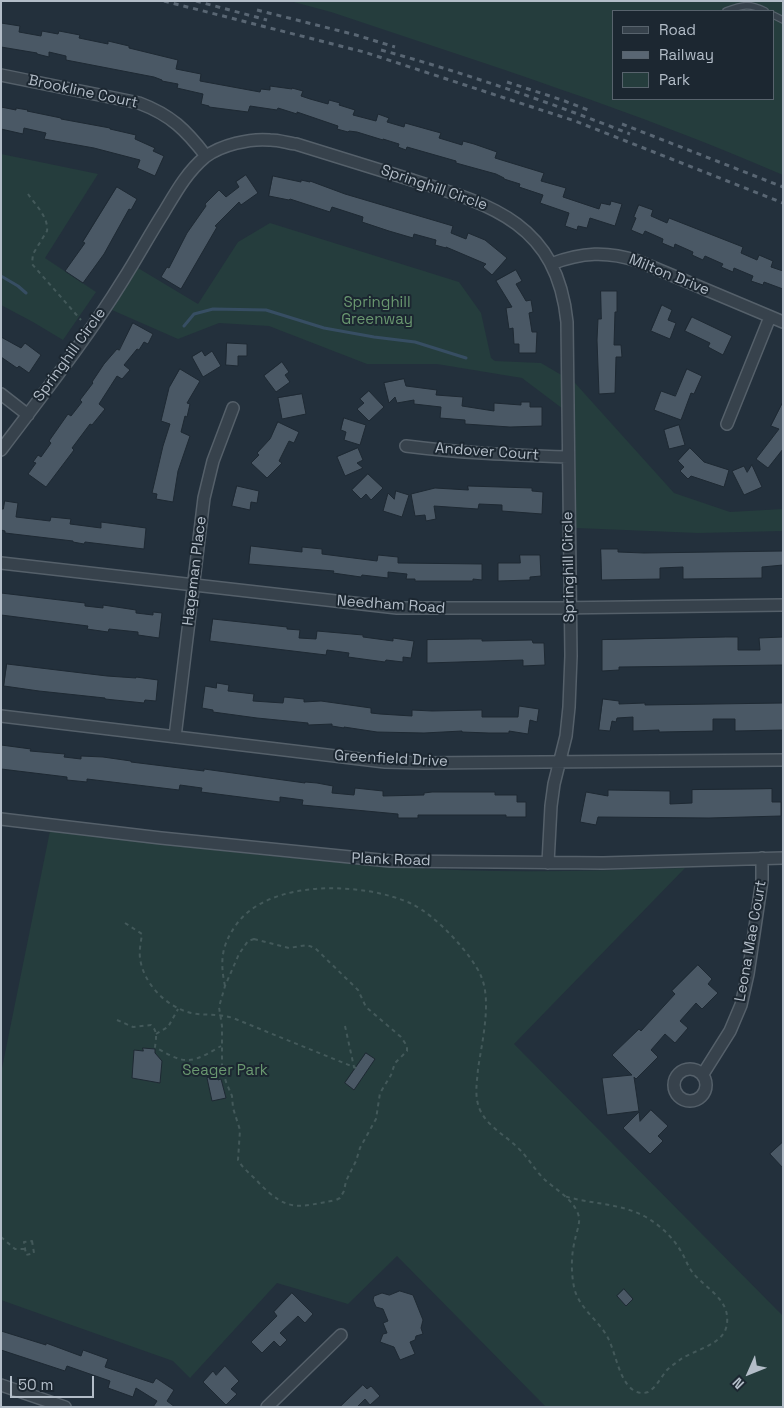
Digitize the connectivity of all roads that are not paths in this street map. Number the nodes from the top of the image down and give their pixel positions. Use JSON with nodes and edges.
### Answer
{"nodes":[{"id":1,"x":729,"y":10,"type":"edge"},
{"id":2,"x":763,"y":10,"type":"edge"},
{"id":3,"x":1,"y":75,"type":"edge"},
{"id":4,"x":206,"y":156,"type":"junction"},
{"id":5,"x":551,"y":264,"type":"junction"},
{"id":6,"x":770,"y":317,"type":"junction"},
{"id":7,"x":783,"y":322,"type":"edge"},
{"id":8,"x":1,"y":394,"type":"edge"},
{"id":9,"x":233,"y":408,"type":"dead end"},
{"id":10,"x":28,"y":415,"type":"junction"},
{"id":11,"x":727,"y":424,"type":"dead end"},
{"id":12,"x":406,"y":446,"type":"dead end"},
{"id":13,"x":1,"y":450,"type":"edge"},
{"id":14,"x":568,"y":457,"type":"junction"},
{"id":15,"x":1,"y":563,"type":"edge"},
{"id":16,"x":193,"y":584,"type":"junction"},
{"id":17,"x":783,"y":605,"type":"edge"},
{"id":18,"x":570,"y":608,"type":"junction"},
{"id":19,"x":1,"y":716,"type":"edge"},
{"id":20,"x":175,"y":737,"type":"junction"},
{"id":21,"x":783,"y":760,"type":"edge"},
{"id":22,"x":560,"y":762,"type":"junction"},
{"id":23,"x":1,"y":819,"type":"edge"},
{"id":24,"x":762,"y":858,"type":"junction"},
{"id":25,"x":783,"y":858,"type":"edge"},
{"id":26,"x":548,"y":863,"type":"junction"},
{"id":27,"x":702,"y":1074,"type":"dead end"},
{"id":28,"x":341,"y":1335,"type":"dead end"},
{"id":29,"x":1,"y":1386,"type":"edge"},
{"id":30,"x":65,"y":1407,"type":"edge"},
{"id":31,"x":267,"y":1407,"type":"edge"}],
"edges":[{"from":1,"to":2,"type":"lane"},
{"from":3,"to":4,"type":"street","name":"Brookline Court"},
{"from":4,"to":5,"type":"street","name":"Springhill Circle"},
{"from":4,"to":10,"type":"street","name":"Springhill Circle"},
{"from":5,"to":6,"type":"street","name":"Milton Drive"},
{"from":5,"to":14,"type":"street","name":"Springhill Circle"},
{"from":6,"to":7,"type":"street","name":"Milton Drive"},
{"from":6,"to":11,"type":"street"},
{"from":8,"to":10,"type":"street"},
{"from":9,"to":16,"type":"street","name":"Hageman Place"},
{"from":10,"to":13,"type":"street","name":"Springhill Circle"},
{"from":12,"to":14,"type":"street","name":"Andover Court"},
{"from":14,"to":18,"type":"street","name":"Springhill Circle"},
{"from":15,"to":16,"type":"street","name":"Needham Road"},
{"from":16,"to":18,"type":"street","name":"Needham Road"},
{"from":16,"to":20,"type":"street","name":"Hageman Place"},
{"from":17,"to":18,"type":"street","name":"Needham Road"},
{"from":18,"to":22,"type":"street","name":"Springhill Circle"},
{"from":19,"to":20,"type":"street","name":"Greenfield Drive"},
{"from":20,"to":22,"type":"street","name":"Greenfield Drive"},
{"from":21,"to":22,"type":"street","name":"Greenfield Drive"},
{"from":22,"to":26,"type":"street","name":"Springhill Circle"},
{"from":23,"to":26,"type":"street","name":"Plank Road"},
{"from":24,"to":25,"type":"street","name":"Plank Road"},
{"from":24,"to":26,"type":"street","name":"Plank Road"},
{"from":24,"to":27,"type":"street","name":"Leona Mae Court"},
{"from":28,"to":31,"type":"street"},
{"from":29,"to":30,"type":"street"}]}
